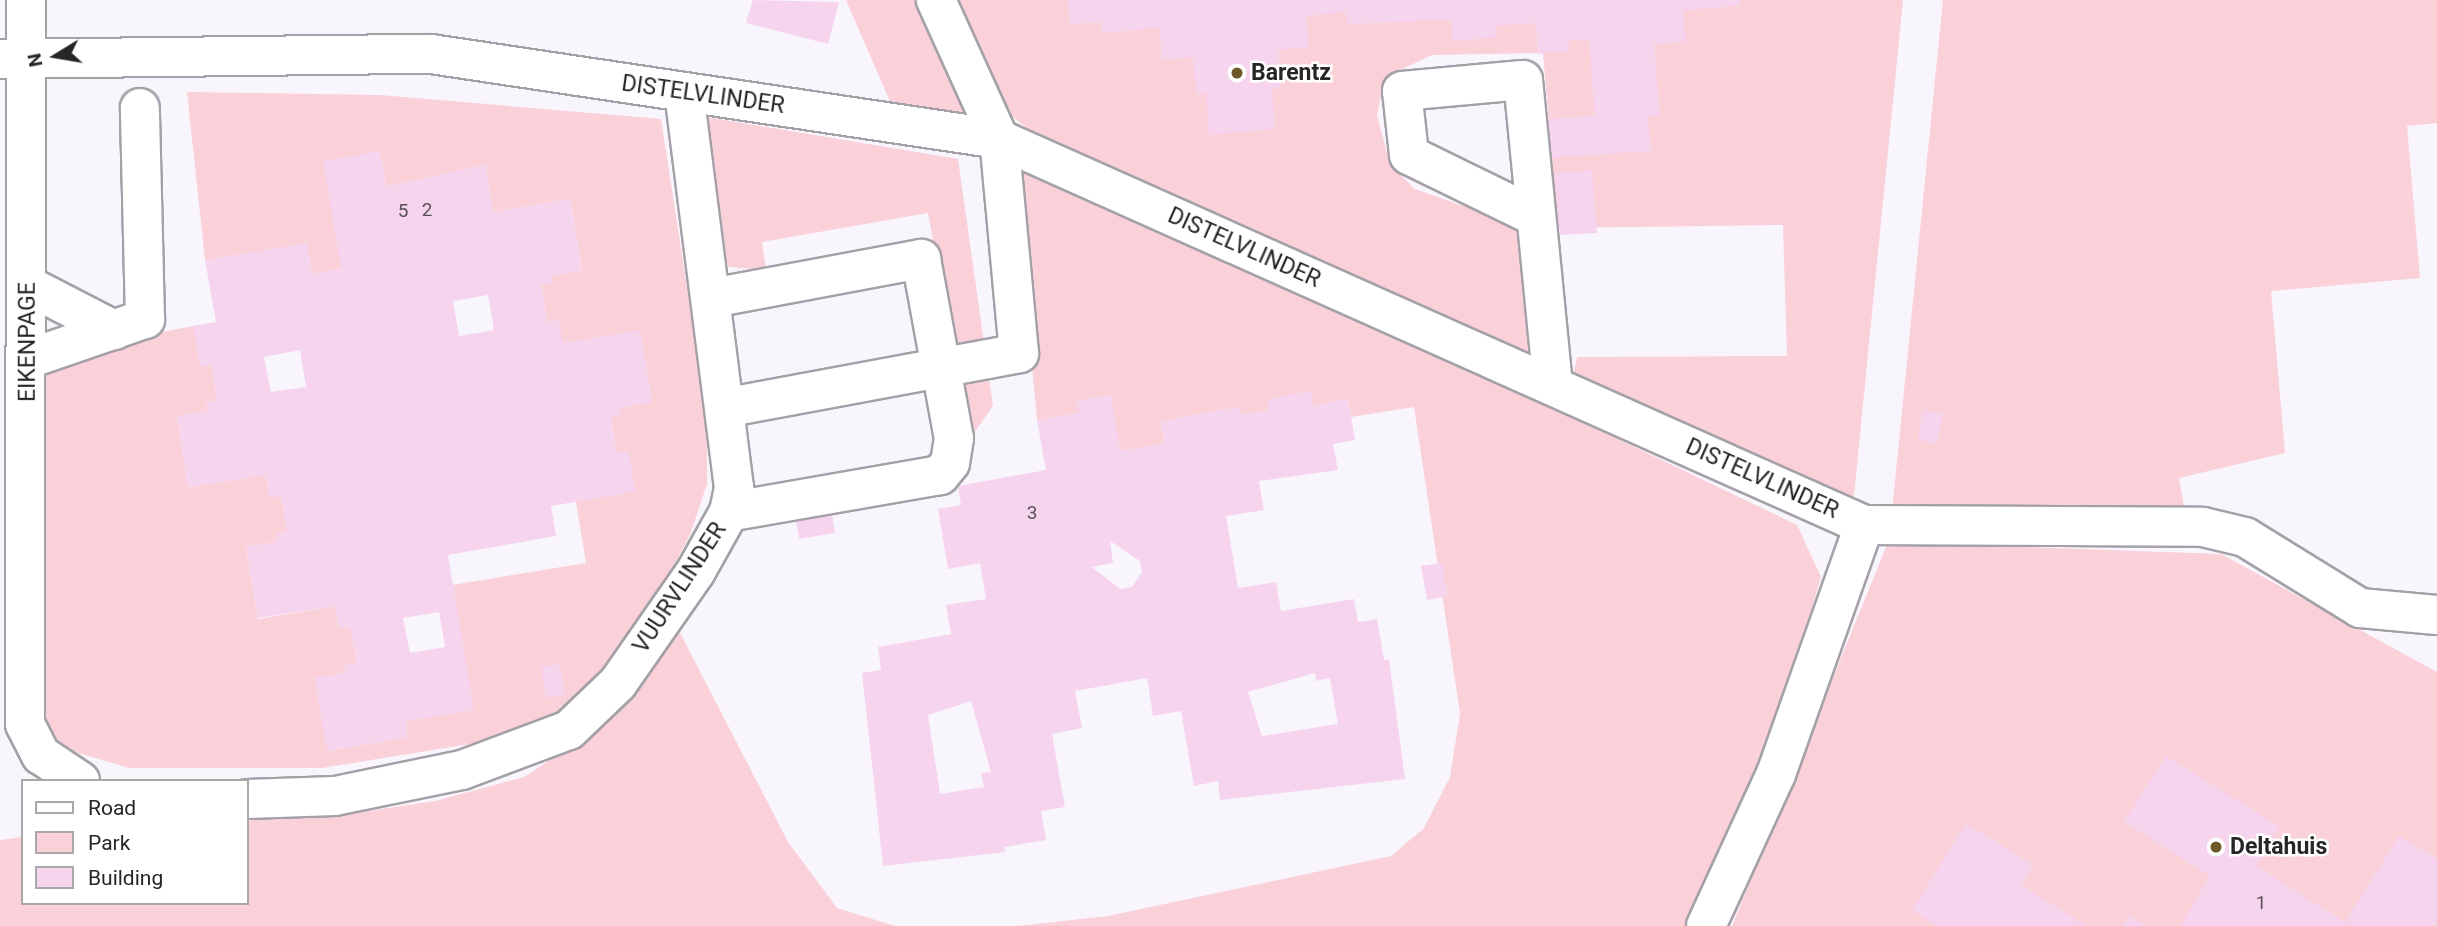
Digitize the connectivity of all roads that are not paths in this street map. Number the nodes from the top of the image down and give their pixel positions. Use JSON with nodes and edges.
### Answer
{"nodes":[{"id":1,"x":26,"y":0,"type":"edge"},
{"id":2,"x":936,"y":0,"type":"edge"},
{"id":3,"x":13,"y":58,"type":"edge"},
{"id":4,"x":684,"y":92,"type":"junction"},
{"id":5,"x":140,"y":108,"type":"dead end"},
{"id":6,"x":999,"y":139,"type":"junction"},
{"id":7,"x":1536,"y":217,"type":"dead end"},
{"id":8,"x":29,"y":286,"type":"junction"},
{"id":9,"x":712,"y":298,"type":"junction"},
{"id":10,"x":114,"y":330,"type":"junction"},
{"id":11,"x":28,"y":359,"type":"junction"},
{"id":12,"x":942,"y":368,"type":"junction"},
{"id":13,"x":1553,"y":386,"type":"junction"},
{"id":14,"x":729,"y":407,"type":"junction"},
{"id":15,"x":729,"y":512,"type":"junction"},
{"id":16,"x":1864,"y":525,"type":"junction"},
{"id":17,"x":2437,"y":615,"type":"edge"},
{"id":18,"x":13,"y":687,"type":"edge"},
{"id":19,"x":77,"y":779,"type":"edge"},
{"id":20,"x":248,"y":799,"type":"edge"},
{"id":21,"x":1706,"y":926,"type":"edge"}],
"edges":[{"from":1,"to":3,"type":"lane","name":"EIKENPAGE"},
{"from":2,"to":6,"type":"lane"},
{"from":3,"to":4,"type":"lane","name":"DISTELVLINDER"},
{"from":3,"to":8,"type":"lane","name":"EIKENPAGE"},
{"from":4,"to":6,"type":"lane","name":"DISTELVLINDER"},
{"from":4,"to":9,"type":"lane","name":"VUURVLINDER"},
{"from":5,"to":10,"type":"lane"},
{"from":6,"to":12,"type":"lane"},
{"from":6,"to":13,"type":"lane","name":"DISTELVLINDER"},
{"from":7,"to":13,"type":"lane"},
{"from":8,"to":10,"type":"lane"},
{"from":8,"to":11,"type":"lane","name":"EIKENPAGE"},
{"from":9,"to":12,"type":"lane"},
{"from":9,"to":14,"type":"lane","name":"VUURVLINDER"},
{"from":10,"to":11,"type":"lane"},
{"from":11,"to":18,"type":"lane","name":"EIKENPAGE"},
{"from":12,"to":14,"type":"lane"},
{"from":12,"to":15,"type":"lane"},
{"from":13,"to":16,"type":"lane","name":"DISTELVLINDER"},
{"from":14,"to":15,"type":"lane","name":"VUURVLINDER"},
{"from":15,"to":20,"type":"lane","name":"VUURVLINDER"},
{"from":16,"to":17,"type":"lane","name":"DISTELVLINDER"},
{"from":16,"to":21,"type":"lane"},
{"from":18,"to":19,"type":"lane"}]}
